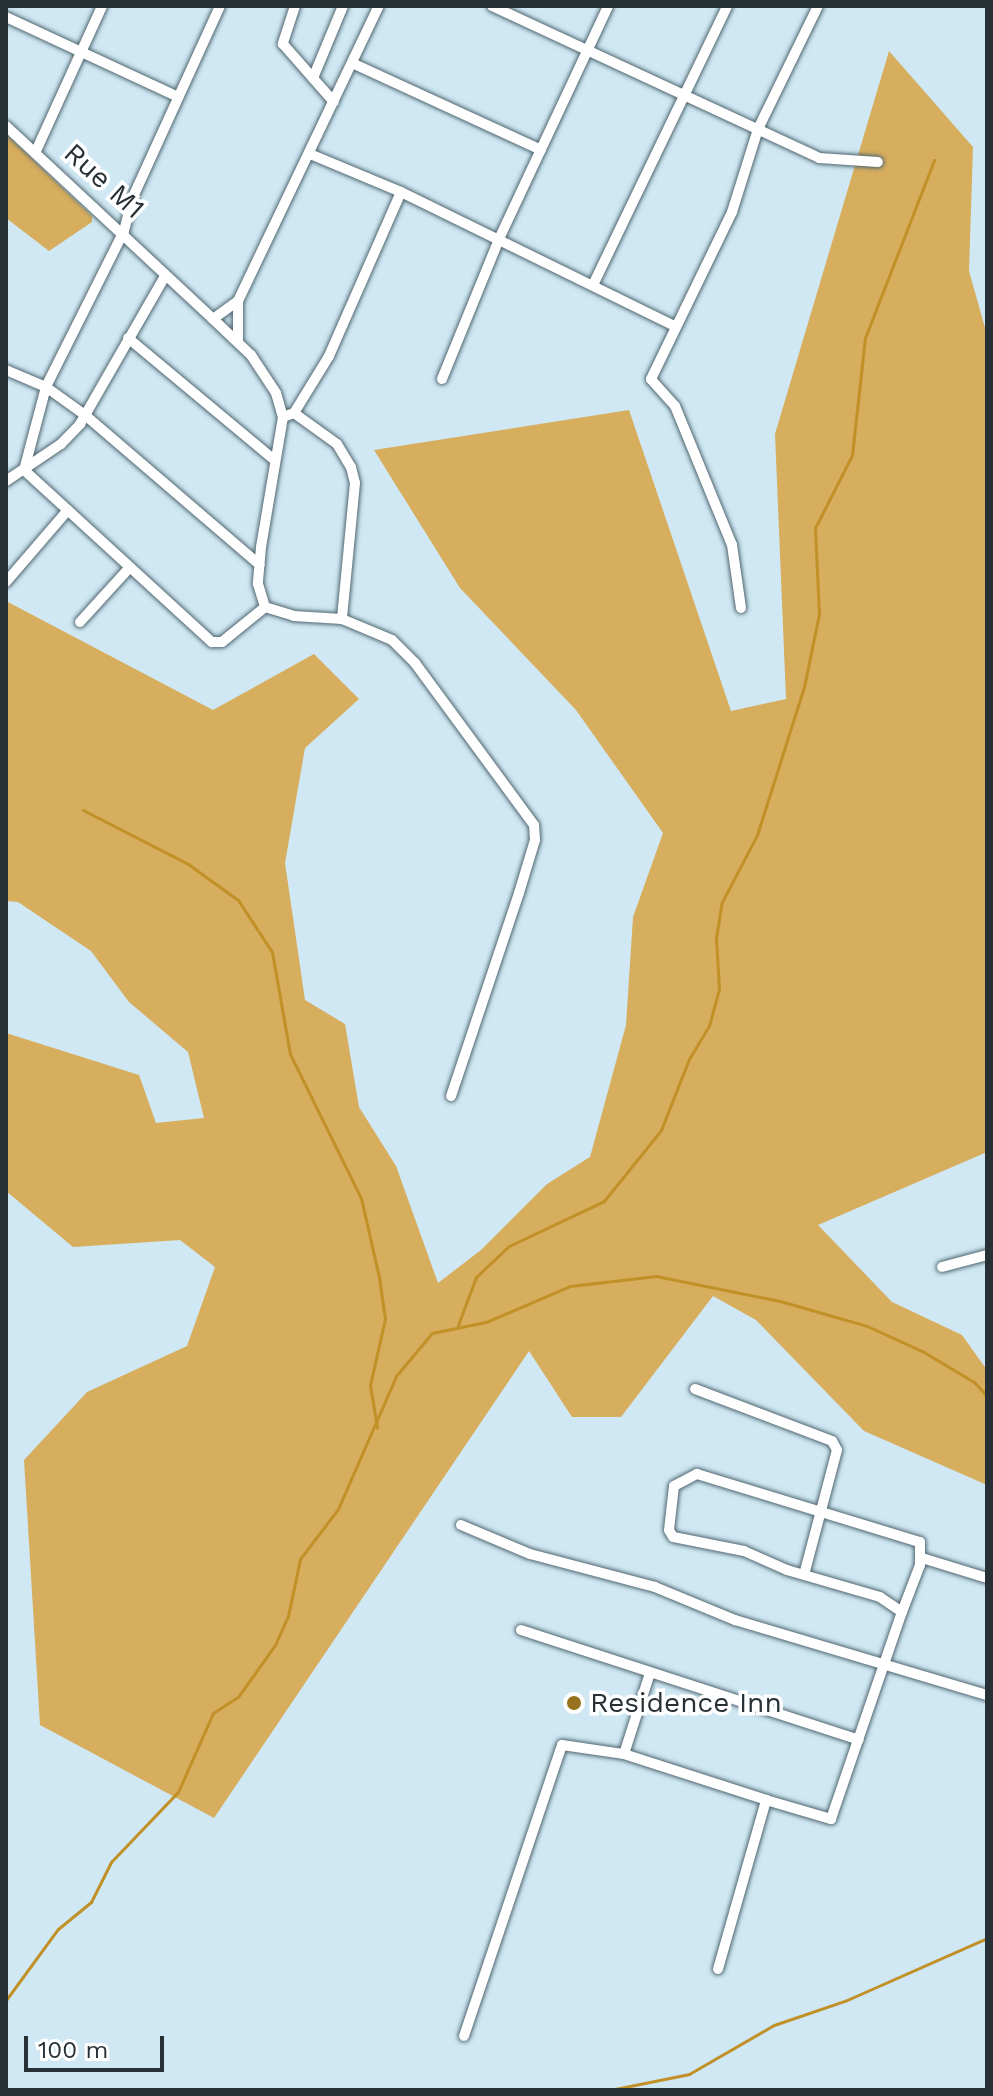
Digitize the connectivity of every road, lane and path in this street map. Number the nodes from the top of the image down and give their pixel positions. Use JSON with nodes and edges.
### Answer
{"nodes":[{"id":1,"x":102,"y":6,"type":"edge"},
{"id":2,"x":220,"y":6,"type":"edge"},
{"id":3,"x":295,"y":6,"type":"edge"},
{"id":4,"x":343,"y":6,"type":"edge"},
{"id":5,"x":379,"y":6,"type":"edge"},
{"id":6,"x":493,"y":6,"type":"edge"},
{"id":7,"x":608,"y":6,"type":"edge"},
{"id":8,"x":727,"y":6,"type":"edge"},
{"id":9,"x":818,"y":6,"type":"edge"},
{"id":10,"x":6,"y":17,"type":"edge"},
{"id":11,"x":587,"y":50,"type":"junction"},
{"id":12,"x":81,"y":52,"type":"junction"},
{"id":13,"x":352,"y":63,"type":"junction"},
{"id":14,"x":313,"y":78,"type":"junction"},
{"id":15,"x":688,"y":96,"type":"junction"},
{"id":16,"x":178,"y":97,"type":"junction"},
{"id":17,"x":334,"y":102,"type":"junction"},
{"id":18,"x":6,"y":126,"type":"edge"},
{"id":19,"x":758,"y":129,"type":"junction"},
{"id":20,"x":541,"y":150,"type":"junction"},
{"id":21,"x":36,"y":151,"type":"junction"},
{"id":22,"x":310,"y":154,"type":"junction"},
{"id":23,"x":878,"y":162,"type":"dead end"},
{"id":24,"x":401,"y":192,"type":"junction"},
{"id":25,"x":124,"y":231,"type":"junction"},
{"id":26,"x":499,"y":239,"type":"junction"},
{"id":27,"x":165,"y":276,"type":"junction"},
{"id":28,"x":593,"y":285,"type":"junction"},
{"id":29,"x":238,"y":301,"type":"junction"},
{"id":30,"x":213,"y":319,"type":"junction"},
{"id":31,"x":676,"y":327,"type":"junction"},
{"id":32,"x":128,"y":338,"type":"junction"},
{"id":33,"x":238,"y":341,"type":"junction"},
{"id":34,"x":6,"y":370,"type":"edge"},
{"id":35,"x":442,"y":379,"type":"dead end"},
{"id":36,"x":46,"y":387,"type":"junction"},
{"id":37,"x":294,"y":413,"type":"junction"},
{"id":38,"x":85,"y":415,"type":"junction"},
{"id":39,"x":283,"y":417,"type":"junction"},
{"id":40,"x":273,"y":459,"type":"junction"},
{"id":41,"x":24,"y":470,"type":"junction"},
{"id":42,"x":6,"y":481,"type":"edge"},
{"id":43,"x":68,"y":510,"type":"junction"},
{"id":44,"x":260,"y":565,"type":"junction"},
{"id":45,"x":130,"y":567,"type":"junction"},
{"id":46,"x":6,"y":582,"type":"edge"},
{"id":47,"x":265,"y":607,"type":"junction"},
{"id":48,"x":741,"y":608,"type":"dead end"},
{"id":49,"x":342,"y":619,"type":"junction"},
{"id":50,"x":80,"y":622,"type":"dead end"},
{"id":51,"x":451,"y":1096,"type":"dead end"},
{"id":52,"x":987,"y":1255,"type":"edge"},
{"id":53,"x":942,"y":1267,"type":"dead end"},
{"id":54,"x":695,"y":1389,"type":"dead end"},
{"id":55,"x":820,"y":1509,"type":"junction"},
{"id":56,"x":461,"y":1525,"type":"dead end"},
{"id":57,"x":922,"y":1558,"type":"junction"},
{"id":58,"x":805,"y":1571,"type":"junction"},
{"id":59,"x":987,"y":1578,"type":"edge"},
{"id":60,"x":902,"y":1612,"type":"junction"},
{"id":61,"x":521,"y":1630,"type":"dead end"},
{"id":62,"x":884,"y":1662,"type":"junction"},
{"id":63,"x":650,"y":1673,"type":"junction"},
{"id":64,"x":987,"y":1695,"type":"edge"},
{"id":65,"x":859,"y":1740,"type":"junction"},
{"id":66,"x":624,"y":1754,"type":"junction"},
{"id":67,"x":766,"y":1800,"type":"junction"},
{"id":68,"x":718,"y":1969,"type":"dead end"},
{"id":69,"x":464,"y":2036,"type":"dead end"}],
"edges":[{"from":1,"to":12,"type":"street"},
{"from":2,"to":16,"type":"street"},
{"from":3,"to":14,"type":"street"},
{"from":4,"to":14,"type":"street"},
{"from":5,"to":13,"type":"street"},
{"from":6,"to":11,"type":"street"},
{"from":7,"to":11,"type":"street"},
{"from":8,"to":15,"type":"street"},
{"from":9,"to":19,"type":"street"},
{"from":10,"to":12,"type":"street"},
{"from":11,"to":15,"type":"street"},
{"from":11,"to":20,"type":"street"},
{"from":12,"to":16,"type":"street"},
{"from":12,"to":21,"type":"street"},
{"from":13,"to":17,"type":"street"},
{"from":13,"to":20,"type":"street"},
{"from":14,"to":17,"type":"street"},
{"from":15,"to":19,"type":"street"},
{"from":15,"to":28,"type":"street"},
{"from":16,"to":25,"type":"street"},
{"from":17,"to":22,"type":"street"},
{"from":18,"to":21,"type":"street","name":"Rue M1"},
{"from":19,"to":23,"type":"street"},
{"from":19,"to":31,"type":"street"},
{"from":20,"to":26,"type":"street"},
{"from":21,"to":25,"type":"street","name":"Rue M1"},
{"from":22,"to":24,"type":"street"},
{"from":22,"to":29,"type":"street"},
{"from":24,"to":26,"type":"street"},
{"from":24,"to":37,"type":"street"},
{"from":25,"to":27,"type":"street","name":"Rue M1"},
{"from":25,"to":36,"type":"street"},
{"from":26,"to":28,"type":"street"},
{"from":26,"to":35,"type":"street"},
{"from":27,"to":30,"type":"street","name":"Rue M1"},
{"from":27,"to":32,"type":"street"},
{"from":28,"to":31,"type":"street"},
{"from":29,"to":30,"type":"street"},
{"from":29,"to":33,"type":"street"},
{"from":30,"to":33,"type":"street","name":"Rue M1"},
{"from":31,"to":48,"type":"street"},
{"from":32,"to":38,"type":"street"},
{"from":32,"to":40,"type":"street"},
{"from":33,"to":39,"type":"street","name":"Rue M1"},
{"from":34,"to":36,"type":"street"},
{"from":36,"to":38,"type":"street"},
{"from":36,"to":41,"type":"street"},
{"from":37,"to":39,"type":"street"},
{"from":37,"to":49,"type":"street"},
{"from":38,"to":41,"type":"street"},
{"from":38,"to":44,"type":"street"},
{"from":39,"to":40,"type":"street"},
{"from":40,"to":44,"type":"street"},
{"from":41,"to":42,"type":"street"},
{"from":41,"to":43,"type":"street"},
{"from":43,"to":45,"type":"street"},
{"from":43,"to":46,"type":"street"},
{"from":44,"to":47,"type":"street"},
{"from":45,"to":47,"type":"street"},
{"from":45,"to":50,"type":"street"},
{"from":47,"to":49,"type":"street"},
{"from":49,"to":51,"type":"street"},
{"from":52,"to":53,"type":"street"},
{"from":54,"to":55,"type":"street"},
{"from":55,"to":57,"type":"street"},
{"from":55,"to":58,"type":"street"},
{"from":55,"to":58,"type":"street"},
{"from":56,"to":62,"type":"street"},
{"from":57,"to":59,"type":"street"},
{"from":57,"to":60,"type":"street"},
{"from":58,"to":60,"type":"street"},
{"from":60,"to":62,"type":"street"},
{"from":61,"to":63,"type":"street"},
{"from":62,"to":64,"type":"street"},
{"from":62,"to":65,"type":"street"},
{"from":63,"to":65,"type":"street"},
{"from":63,"to":66,"type":"street"},
{"from":65,"to":67,"type":"street"},
{"from":66,"to":67,"type":"street"},
{"from":66,"to":69,"type":"street"},
{"from":67,"to":68,"type":"street"}]}
